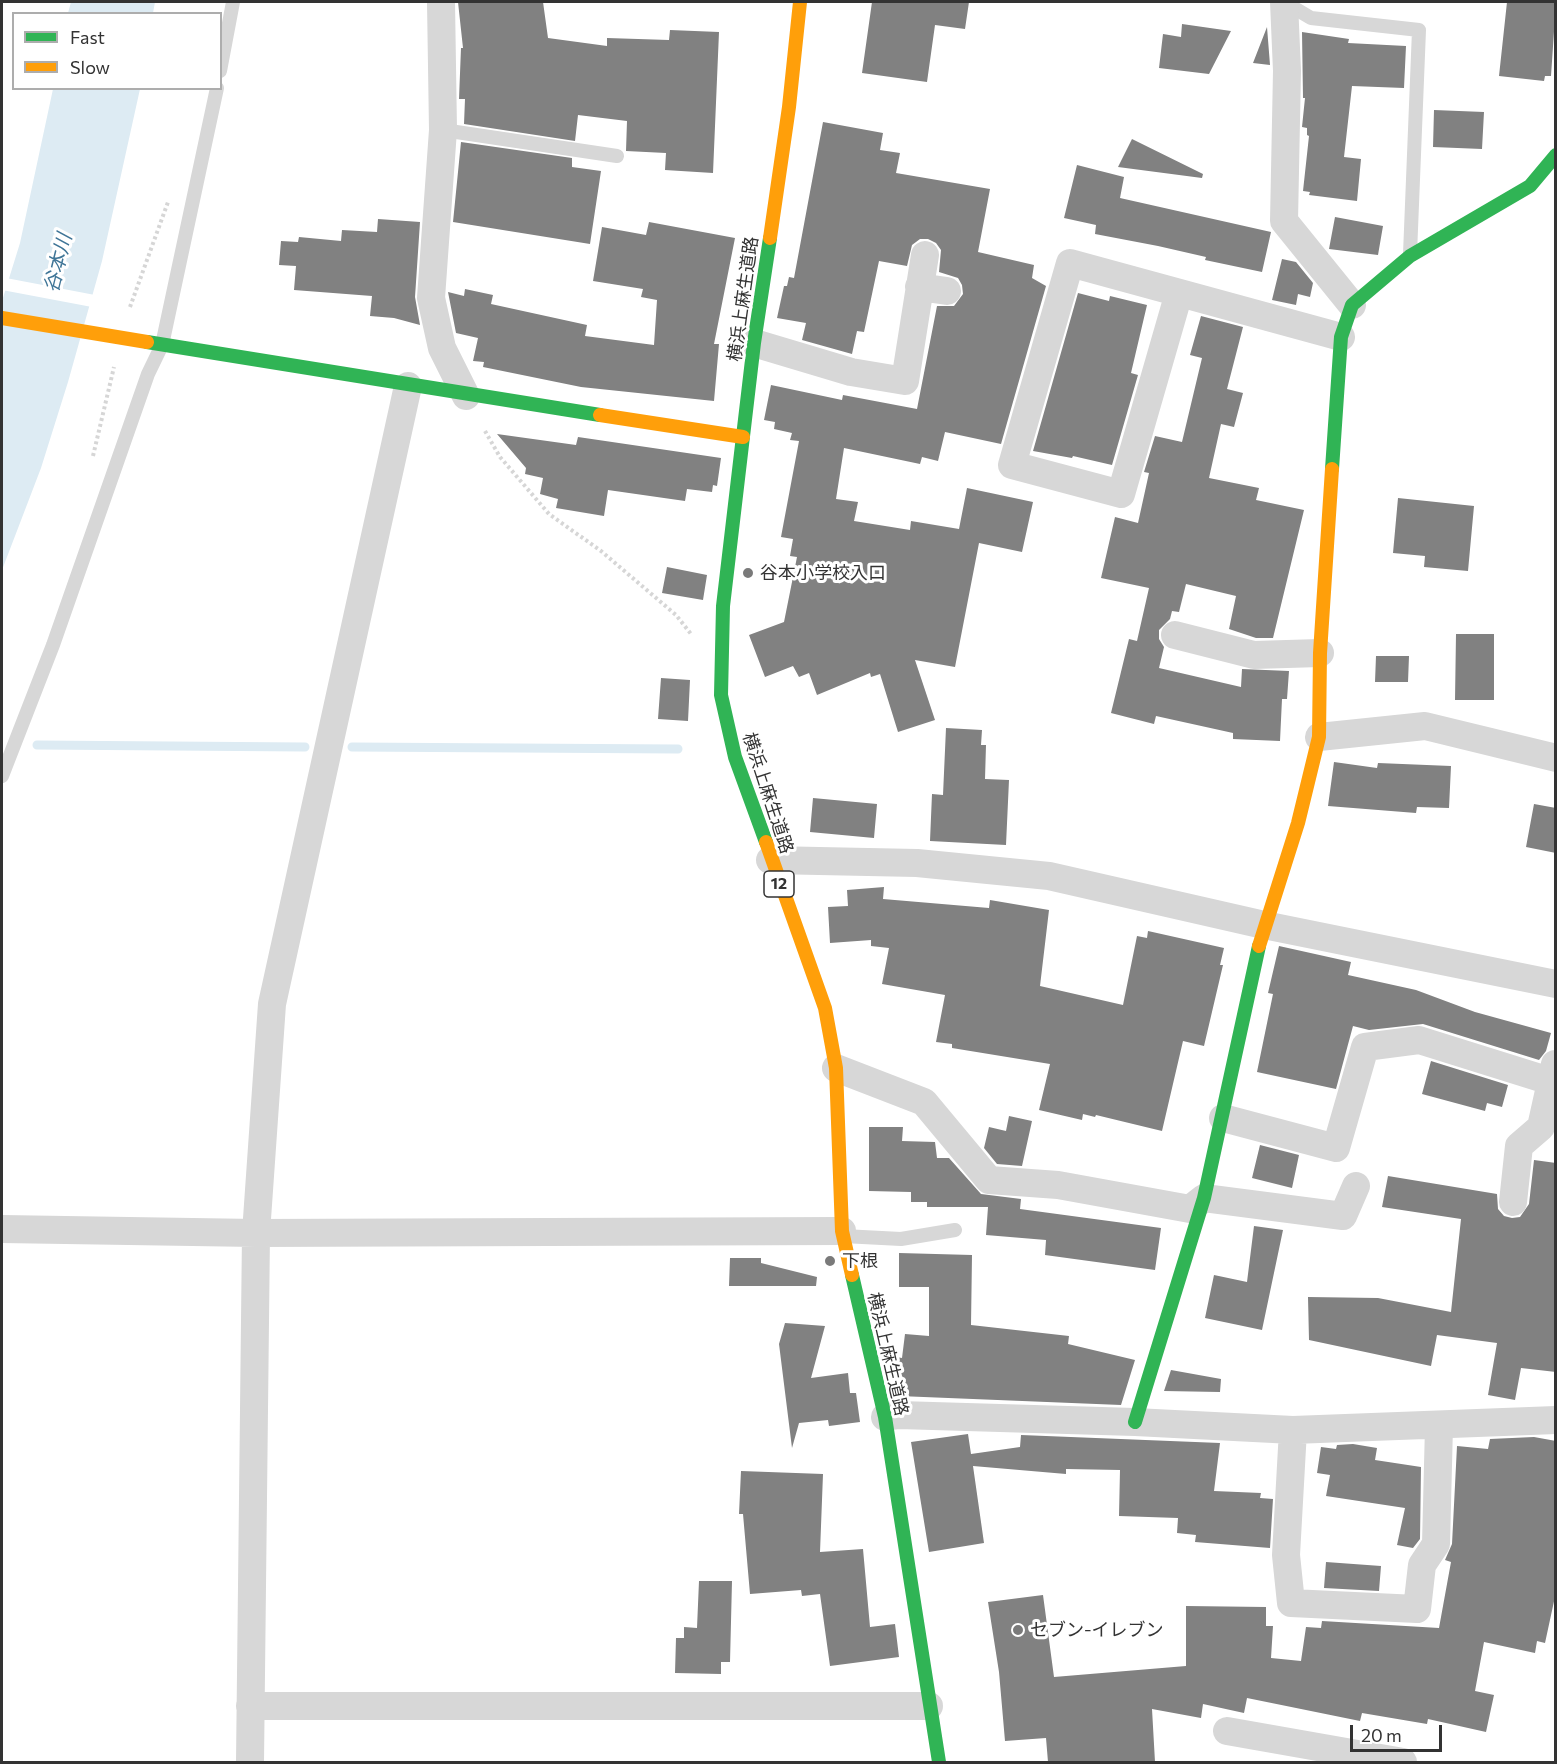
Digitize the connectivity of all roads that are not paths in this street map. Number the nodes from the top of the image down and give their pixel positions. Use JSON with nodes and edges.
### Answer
{"nodes":[{"id":1,"x":233,"y":2,"type":"edge"},
{"id":2,"x":441,"y":2,"type":"edge"},
{"id":3,"x":800,"y":2,"type":"edge"},
{"id":4,"x":1284,"y":2,"type":"edge"},
{"id":5,"x":222,"y":60,"type":"edge"},
{"id":6,"x":217,"y":90,"type":"edge"},
{"id":7,"x":443,"y":130,"type":"junction"},
{"id":8,"x":1556,"y":155,"type":"edge"},
{"id":9,"x":617,"y":156,"type":"dead end"},
{"id":10,"x":924,"y":255,"type":"dead end"},
{"id":11,"x":1410,"y":256,"type":"junction"},
{"id":12,"x":1179,"y":293,"type":"junction"},
{"id":13,"x":1352,"y":305,"type":"junction"},
{"id":14,"x":2,"y":318,"type":"edge"},
{"id":15,"x":1341,"y":337,"type":"junction"},
{"id":16,"x":754,"y":343,"type":"junction"},
{"id":17,"x":162,"y":345,"type":"junction"},
{"id":18,"x":408,"y":386,"type":"junction"},
{"id":19,"x":466,"y":396,"type":"junction"},
{"id":20,"x":743,"y":437,"type":"junction"},
{"id":21,"x":1175,"y":635,"type":"dead end"},
{"id":22,"x":1320,"y":653,"type":"junction"},
{"id":23,"x":1319,"y":737,"type":"junction"},
{"id":24,"x":1556,"y":758,"type":"edge"},
{"id":25,"x":2,"y":776,"type":"edge"},
{"id":26,"x":770,"y":860,"type":"junction"},
{"id":27,"x":1264,"y":925,"type":"junction"},
{"id":28,"x":1556,"y":984,"type":"edge"},
{"id":29,"x":836,"y":1068,"type":"junction"},
{"id":30,"x":1553,"y":1071,"type":"edge"},
{"id":31,"x":1222,"y":1118,"type":"junction"},
{"id":32,"x":1356,"y":1186,"type":"dead end"},
{"id":33,"x":1204,"y":1198,"type":"junction"},
{"id":34,"x":1513,"y":1202,"type":"dead end"},
{"id":35,"x":2,"y":1229,"type":"edge"},
{"id":36,"x":955,"y":1230,"type":"dead end"},
{"id":37,"x":256,"y":1233,"type":"junction"},
{"id":38,"x":843,"y":1234,"type":"junction"},
{"id":39,"x":885,"y":1417,"type":"junction"},
{"id":40,"x":1556,"y":1420,"type":"edge"},
{"id":41,"x":1135,"y":1422,"type":"junction"},
{"id":42,"x":1439,"y":1426,"type":"junction"},
{"id":43,"x":1293,"y":1430,"type":"junction"},
{"id":44,"x":250,"y":1706,"type":"junction"},
{"id":45,"x":929,"y":1706,"type":"junction"},
{"id":46,"x":1227,"y":1731,"type":"dead end"},
{"id":47,"x":250,"y":1762,"type":"edge"},
{"id":48,"x":939,"y":1762,"type":"edge"},
{"id":49,"x":1403,"y":1762,"type":"edge"}],
"edges":[{"from":1,"to":5,"type":"lane"},
{"from":2,"to":7,"type":"street"},
{"from":3,"to":16,"type":"street","name":"横浜上麻生道路","number":"12"},
{"from":4,"to":11,"type":"lane"},
{"from":4,"to":13,"type":"street"},
{"from":6,"to":17,"type":"lane"},
{"from":7,"to":9,"type":"lane"},
{"from":7,"to":19,"type":"street"},
{"from":8,"to":11,"type":"street"},
{"from":10,"to":16,"type":"street"},
{"from":11,"to":13,"type":"street"},
{"from":12,"to":12,"type":"street"},
{"from":12,"to":15,"type":"street"},
{"from":13,"to":15,"type":"street"},
{"from":14,"to":17,"type":"street","bridge":true},
{"from":15,"to":22,"type":"street"},
{"from":16,"to":20,"type":"street","name":"横浜上麻生道路","number":"12"},
{"from":17,"to":18,"type":"street"},
{"from":17,"to":25,"type":"lane"},
{"from":18,"to":19,"type":"street"},
{"from":18,"to":37,"type":"street"},
{"from":19,"to":20,"type":"street"},
{"from":20,"to":26,"type":"street","name":"横浜上麻生道路","number":"12"},
{"from":21,"to":22,"type":"street"},
{"from":22,"to":23,"type":"street"},
{"from":23,"to":24,"type":"street"},
{"from":23,"to":27,"type":"street"},
{"from":26,"to":27,"type":"street"},
{"from":26,"to":29,"type":"street","name":"横浜上麻生道路","number":"12"},
{"from":27,"to":28,"type":"street"},
{"from":27,"to":31,"type":"street"},
{"from":29,"to":33,"type":"street"},
{"from":29,"to":38,"type":"street","name":"横浜上麻生道路","number":"12"},
{"from":30,"to":31,"type":"street"},
{"from":30,"to":34,"type":"street"},
{"from":31,"to":33,"type":"street"},
{"from":32,"to":33,"type":"street"},
{"from":33,"to":41,"type":"street"},
{"from":35,"to":37,"type":"street"},
{"from":36,"to":38,"type":"lane"},
{"from":37,"to":38,"type":"street"},
{"from":37,"to":44,"type":"street"},
{"from":38,"to":39,"type":"street","name":"横浜上麻生道路","number":"12"},
{"from":39,"to":41,"type":"street"},
{"from":39,"to":45,"type":"street","name":"横浜上麻生道路","number":"12"},
{"from":40,"to":42,"type":"street"},
{"from":41,"to":43,"type":"street"},
{"from":42,"to":43,"type":"street"},
{"from":42,"to":43,"type":"street"},
{"from":44,"to":45,"type":"street"},
{"from":44,"to":47,"type":"street"},
{"from":45,"to":48,"type":"street","name":"横浜上麻生道路","number":"12"},
{"from":46,"to":49,"type":"street"}]}
